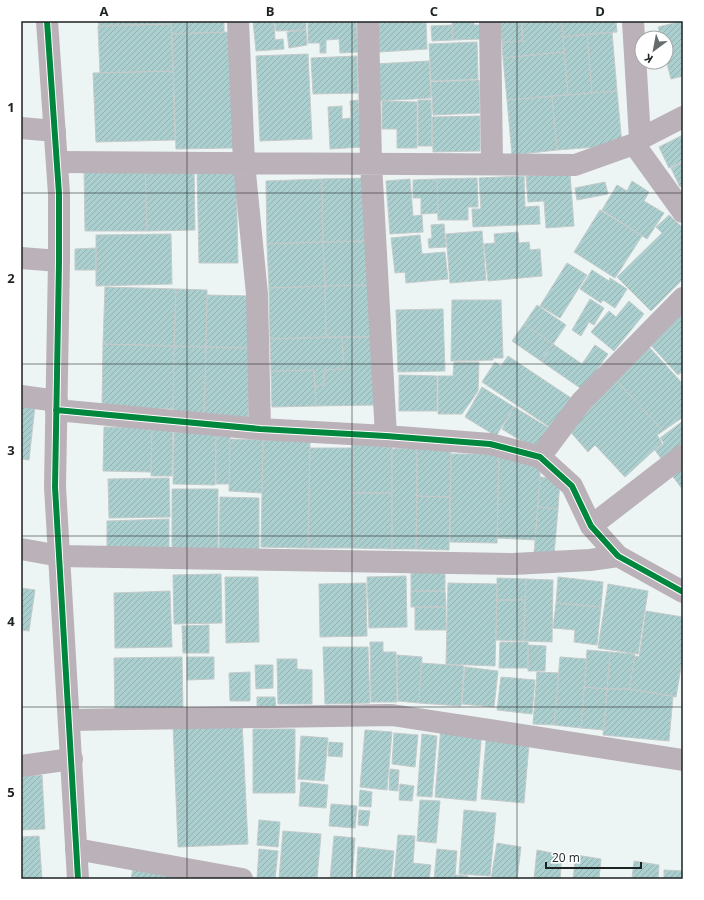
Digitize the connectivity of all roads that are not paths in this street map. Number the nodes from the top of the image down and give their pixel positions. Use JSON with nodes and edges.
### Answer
{"nodes":[{"id":1,"x":48,"y":21,"type":"edge"},
{"id":2,"x":238,"y":21,"type":"edge"},
{"id":3,"x":368,"y":21,"type":"edge"},
{"id":4,"x":490,"y":21,"type":"edge"},
{"id":5,"x":633,"y":21,"type":"edge"},
{"id":6,"x":683,"y":117,"type":"edge"},
{"id":7,"x":21,"y":128,"type":"edge"},
{"id":8,"x":55,"y":131,"type":"junction"},
{"id":9,"x":637,"y":141,"type":"junction"},
{"id":10,"x":57,"y":162,"type":"junction"},
{"id":11,"x":244,"y":163,"type":"junction"},
{"id":12,"x":371,"y":163,"type":"junction"},
{"id":13,"x":492,"y":164,"type":"junction"},
{"id":14,"x":683,"y":212,"type":"edge"},
{"id":15,"x":21,"y":258,"type":"edge"},
{"id":16,"x":59,"y":261,"type":"junction"},
{"id":17,"x":683,"y":298,"type":"edge"},
{"id":18,"x":21,"y":396,"type":"edge"},
{"id":19,"x":56,"y":405,"type":"junction"},
{"id":20,"x":260,"y":429,"type":"junction"},
{"id":21,"x":386,"y":436,"type":"junction"},
{"id":22,"x":683,"y":455,"type":"edge"},
{"id":23,"x":540,"y":457,"type":"junction"},
{"id":24,"x":591,"y":526,"type":"junction"},
{"id":25,"x":21,"y":549,"type":"edge"},
{"id":26,"x":60,"y":556,"type":"junction"},
{"id":27,"x":618,"y":556,"type":"junction"},
{"id":28,"x":683,"y":592,"type":"edge"},
{"id":29,"x":69,"y":720,"type":"junction"},
{"id":30,"x":72,"y":758,"type":"junction"},
{"id":31,"x":683,"y":760,"type":"edge"},
{"id":32,"x":21,"y":766,"type":"edge"},
{"id":33,"x":76,"y":849,"type":"junction"},
{"id":34,"x":78,"y":879,"type":"edge"},
{"id":35,"x":242,"y":879,"type":"edge"}],
"edges":[{"from":1,"to":8,"type":"street"},
{"from":2,"to":11,"type":"street"},
{"from":3,"to":12,"type":"street"},
{"from":4,"to":13,"type":"street"},
{"from":5,"to":9,"type":"street"},
{"from":6,"to":9,"type":"street"},
{"from":7,"to":8,"type":"street"},
{"from":8,"to":10,"type":"street"},
{"from":9,"to":13,"type":"street"},
{"from":9,"to":14,"type":"street"},
{"from":10,"to":11,"type":"street"},
{"from":10,"to":16,"type":"street"},
{"from":11,"to":12,"type":"street"},
{"from":11,"to":20,"type":"street"},
{"from":12,"to":13,"type":"street"},
{"from":12,"to":21,"type":"street"},
{"from":15,"to":16,"type":"street"},
{"from":16,"to":19,"type":"street"},
{"from":17,"to":23,"type":"street"},
{"from":18,"to":19,"type":"street"},
{"from":19,"to":20,"type":"street"},
{"from":19,"to":26,"type":"street"},
{"from":20,"to":21,"type":"street"},
{"from":21,"to":23,"type":"street"},
{"from":22,"to":24,"type":"street"},
{"from":23,"to":24,"type":"street"},
{"from":24,"to":27,"type":"street"},
{"from":25,"to":26,"type":"street"},
{"from":26,"to":27,"type":"street"},
{"from":26,"to":29,"type":"street"},
{"from":27,"to":28,"type":"street"},
{"from":29,"to":30,"type":"street"},
{"from":29,"to":31,"type":"street"},
{"from":30,"to":32,"type":"street"},
{"from":30,"to":33,"type":"street"},
{"from":33,"to":34,"type":"street"},
{"from":33,"to":35,"type":"street"}]}
